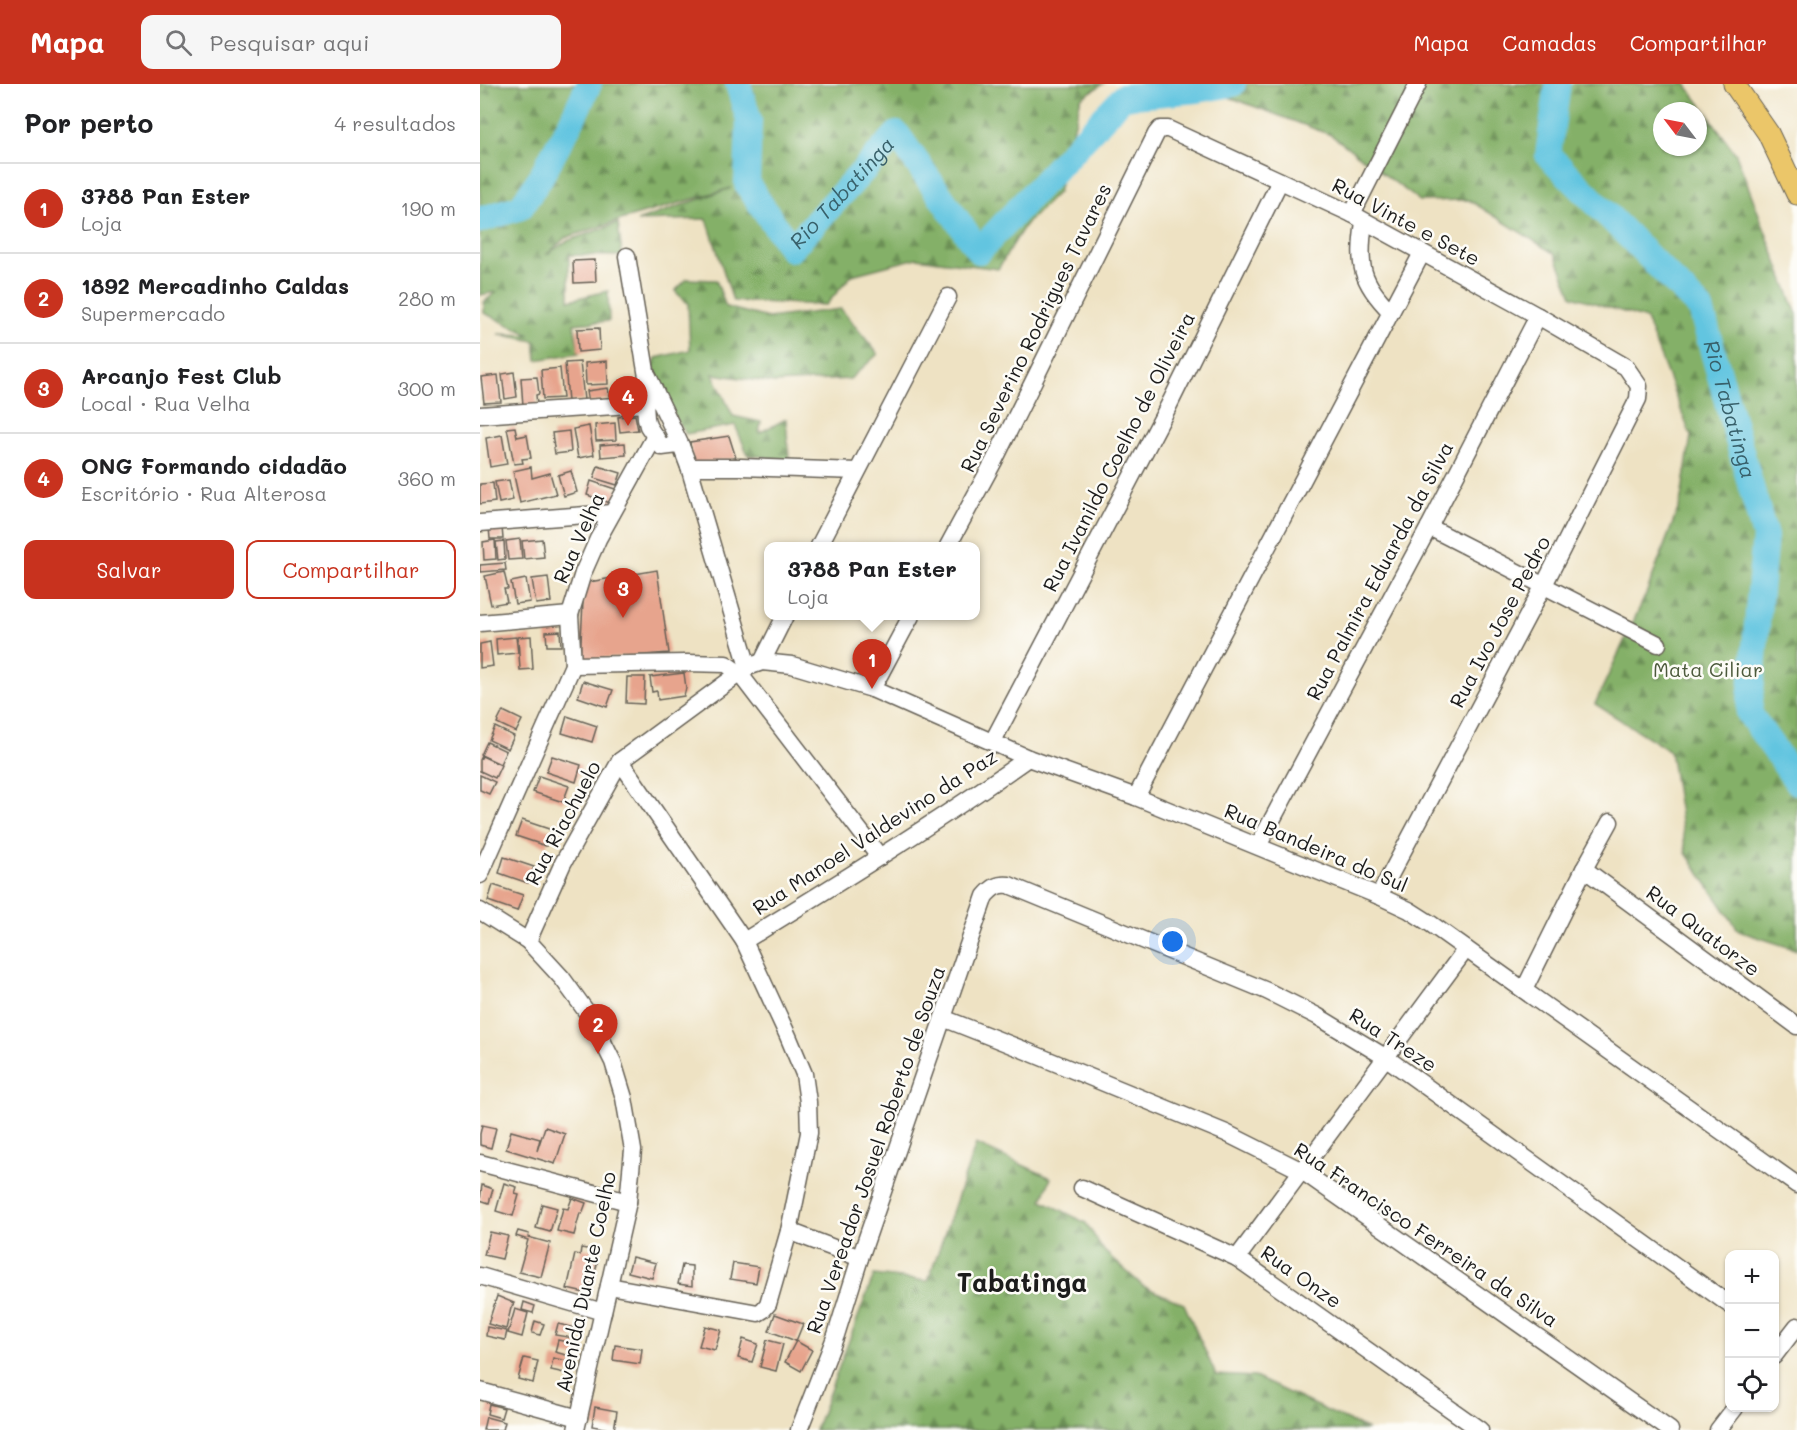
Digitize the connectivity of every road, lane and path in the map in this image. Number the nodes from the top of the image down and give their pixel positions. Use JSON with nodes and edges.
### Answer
{"nodes":[{"id":1,"x":1418,"y":84,"type":"edge"},
{"id":2,"x":1734,"y":84,"type":"edge"},
{"id":3,"x":1160,"y":129,"type":"joint"},
{"id":4,"x":1280,"y":181,"type":"junction"},
{"id":5,"x":1797,"y":194,"type":"edge"},
{"id":6,"x":1358,"y":218,"type":"junction"},
{"id":7,"x":1422,"y":253,"type":"junction"},
{"id":8,"x":627,"y":256,"type":"dead end"},
{"id":9,"x":948,"y":297,"type":"dead end"},
{"id":10,"x":1391,"y":312,"type":"junction"},
{"id":11,"x":1538,"y":316,"type":"junction"},
{"id":12,"x":1626,"y":367,"type":"joint"},
{"id":13,"x":646,"y":372,"type":"junction"},
{"id":14,"x":645,"y":404,"type":"junction"},
{"id":15,"x":480,"y":415,"type":"edge"},
{"id":16,"x":655,"y":436,"type":"junction"},
{"id":17,"x":681,"y":446,"type":"junction"},
{"id":18,"x":690,"y":466,"type":"junction"},
{"id":19,"x":857,"y":471,"type":"junction"},
{"id":20,"x":612,"y":513,"type":"junction"},
{"id":21,"x":480,"y":523,"type":"edge"},
{"id":22,"x":1429,"y":527,"type":"junction"},
{"id":23,"x":821,"y":542,"type":"edge"},
{"id":24,"x":950,"y":542,"type":"edge"},
{"id":25,"x":1544,"y":585,"type":"junction"},
{"id":26,"x":570,"y":615,"type":"junction"},
{"id":27,"x":782,"y":620,"type":"edge"},
{"id":28,"x":908,"y":620,"type":"edge"},
{"id":29,"x":480,"y":622,"type":"edge"},
{"id":30,"x":1658,"y":644,"type":"dead end"},
{"id":31,"x":573,"y":665,"type":"junction"},
{"id":32,"x":749,"y":667,"type":"junction"},
{"id":33,"x":872,"y":689,"type":"junction"},
{"id":34,"x":993,"y":741,"type":"junction"},
{"id":35,"x":1028,"y":758,"type":"junction"},
{"id":36,"x":620,"y":761,"type":"junction"},
{"id":37,"x":1136,"y":797,"type":"junction"},
{"id":38,"x":1610,"y":822,"type":"dead end"},
{"id":39,"x":1258,"y":846,"type":"junction"},
{"id":40,"x":880,"y":857,"type":"junction"},
{"id":41,"x":1584,"y":869,"type":"junction"},
{"id":42,"x":480,"y":875,"type":"edge"},
{"id":43,"x":995,"y":886,"type":"joint"},
{"id":44,"x":1378,"y":896,"type":"junction"},
{"id":45,"x":480,"y":911,"type":"edge"},
{"id":46,"x":528,"y":941,"type":"junction"},
{"id":47,"x":744,"y":942,"type":"junction"},
{"id":48,"x":1466,"y":949,"type":"junction"},
{"id":49,"x":1524,"y":990,"type":"junction"},
{"id":50,"x":943,"y":1018,"type":"junction"},
{"id":51,"x":1797,"y":1026,"type":"edge"},
{"id":52,"x":1385,"y":1057,"type":"junction"},
{"id":53,"x":480,"y":1163,"type":"edge"},
{"id":54,"x":1302,"y":1171,"type":"junction"},
{"id":55,"x":1797,"y":1185,"type":"edge"},
{"id":56,"x":1082,"y":1188,"type":"dead end"},
{"id":57,"x":628,"y":1202,"type":"junction"},
{"id":58,"x":789,"y":1231,"type":"junction"},
{"id":59,"x":860,"y":1258,"type":"junction"},
{"id":60,"x":1237,"y":1258,"type":"junction"},
{"id":61,"x":480,"y":1276,"type":"edge"},
{"id":62,"x":609,"y":1286,"type":"junction"},
{"id":63,"x":1729,"y":1304,"type":"edge"},
{"id":64,"x":603,"y":1312,"type":"junction"},
{"id":65,"x":1797,"y":1326,"type":"edge"},
{"id":66,"x":1779,"y":1344,"type":"edge"},
{"id":67,"x":480,"y":1391,"type":"edge"},
{"id":68,"x":1731,"y":1412,"type":"edge"},
{"id":69,"x":578,"y":1424,"type":"edge"},
{"id":70,"x":799,"y":1430,"type":"edge"},
{"id":71,"x":1480,"y":1430,"type":"edge"},
{"id":72,"x":1670,"y":1430,"type":"edge"},
{"id":73,"x":1718,"y":1430,"type":"edge"}],
"edges":[{"from":1,"to":6,"type":"street"},
{"from":2,"to":5,"type":"main road"},
{"from":3,"to":4,"type":"street","name":"Rua Vinte e Sete"},
{"from":3,"to":24,"type":"street","name":"Rua Severino Rodrigues Tavares"},
{"from":4,"to":6,"type":"street","name":"Rua Vinte e Sete"},
{"from":4,"to":34,"type":"street","name":"Rua Ivanildo Coelho de Oliveira"},
{"from":6,"to":7,"type":"street","name":"Rua Vinte e Sete"},
{"from":6,"to":10,"type":"street"},
{"from":7,"to":10,"type":"street"},
{"from":7,"to":11,"type":"street","name":"Rua Vinte e Sete"},
{"from":8,"to":13,"type":"street"},
{"from":9,"to":19,"type":"street"},
{"from":10,"to":37,"type":"street"},
{"from":11,"to":12,"type":"street","name":"Rua Vinte e Sete"},
{"from":11,"to":22,"type":"street","name":"Rua Palmira Eduarda da Silva"},
{"from":12,"to":25,"type":"street","name":"Rua Ivo Jose Pedro"},
{"from":13,"to":14,"type":"street"},
{"from":13,"to":17,"type":"street"},
{"from":14,"to":15,"type":"street"},
{"from":14,"to":16,"type":"street"},
{"from":16,"to":17,"type":"street"},
{"from":16,"to":20,"type":"street","name":"Rua Velha"},
{"from":17,"to":18,"type":"street"},
{"from":18,"to":19,"type":"street"},
{"from":18,"to":32,"type":"street"},
{"from":19,"to":23,"type":"street"},
{"from":20,"to":21,"type":"street"},
{"from":20,"to":26,"type":"street","name":"Rua Velha"},
{"from":22,"to":25,"type":"street"},
{"from":22,"to":39,"type":"street","name":"Rua Palmira Eduarda da Silva"},
{"from":25,"to":30,"type":"street"},
{"from":25,"to":44,"type":"street","name":"Rua Ivo Jose Pedro"},
{"from":26,"to":29,"type":"street"},
{"from":26,"to":31,"type":"street","name":"Rua Velha"},
{"from":27,"to":32,"type":"street"},
{"from":28,"to":33,"type":"street"},
{"from":31,"to":32,"type":"street","name":"Rua Bandeira do Sul"},
{"from":31,"to":42,"type":"street"},
{"from":32,"to":33,"type":"street","name":"Rua Bandeira do Sul"},
{"from":32,"to":36,"type":"street","name":"Rua Riachuelo"},
{"from":32,"to":40,"type":"street"},
{"from":33,"to":34,"type":"street","name":"Rua Bandeira do Sul"},
{"from":34,"to":35,"type":"street","name":"Rua Bandeira do Sul"},
{"from":35,"to":37,"type":"street","name":"Rua Bandeira do Sul"},
{"from":35,"to":40,"type":"street","name":"Rua Manoel Valdevino da Paz"},
{"from":36,"to":46,"type":"street","name":"Rua Riachuelo"},
{"from":36,"to":47,"type":"street"},
{"from":37,"to":39,"type":"street","name":"Rua Bandeira do Sul"},
{"from":38,"to":41,"type":"street"},
{"from":39,"to":44,"type":"street","name":"Rua Bandeira do Sul"},
{"from":40,"to":47,"type":"street","name":"Rua Manoel Valdevino da Paz"},
{"from":41,"to":49,"type":"street"},
{"from":41,"to":51,"type":"street","name":"Rua Quatorze"},
{"from":43,"to":50,"type":"street","name":"Rua Vereador Josuel Roberto de Souza"},
{"from":43,"to":52,"type":"street","name":"Rua Treze"},
{"from":44,"to":48,"type":"street","name":"Rua Bandeira do Sul"},
{"from":45,"to":46,"type":"street","name":"Avenida Duarte Coelho"},
{"from":46,"to":57,"type":"street","name":"Avenida Duarte Coelho"},
{"from":47,"to":58,"type":"street"},
{"from":48,"to":49,"type":"street","name":"Rua Bandeira do Sul"},
{"from":48,"to":52,"type":"street"},
{"from":49,"to":55,"type":"street","name":"Rua Bandeira do Sul"},
{"from":50,"to":54,"type":"street","name":"Rua Francisco Ferreira da Silva"},
{"from":50,"to":59,"type":"street","name":"Rua Vereador Josuel Roberto de Souza"},
{"from":52,"to":54,"type":"street"},
{"from":52,"to":63,"type":"street","name":"Rua Treze"},
{"from":53,"to":57,"type":"street"},
{"from":54,"to":60,"type":"street"},
{"from":54,"to":72,"type":"street","name":"Rua Francisco Ferreira da Silva"},
{"from":56,"to":60,"type":"street","name":"Rua Onze"},
{"from":57,"to":62,"type":"street","name":"Avenida Duarte Coelho"},
{"from":58,"to":59,"type":"street"},
{"from":58,"to":62,"type":"street"},
{"from":59,"to":70,"type":"street","name":"Rua Vereador Josuel Roberto de Souza"},
{"from":60,"to":71,"type":"street","name":"Rua Onze"},
{"from":61,"to":64,"type":"street"},
{"from":62,"to":64,"type":"street","name":"Avenida Duarte Coelho"},
{"from":64,"to":69,"type":"street","name":"Avenida Duarte Coelho"},
{"from":65,"to":66,"type":"street"},
{"from":67,"to":69,"type":"street"},
{"from":68,"to":73,"type":"street"}]}
